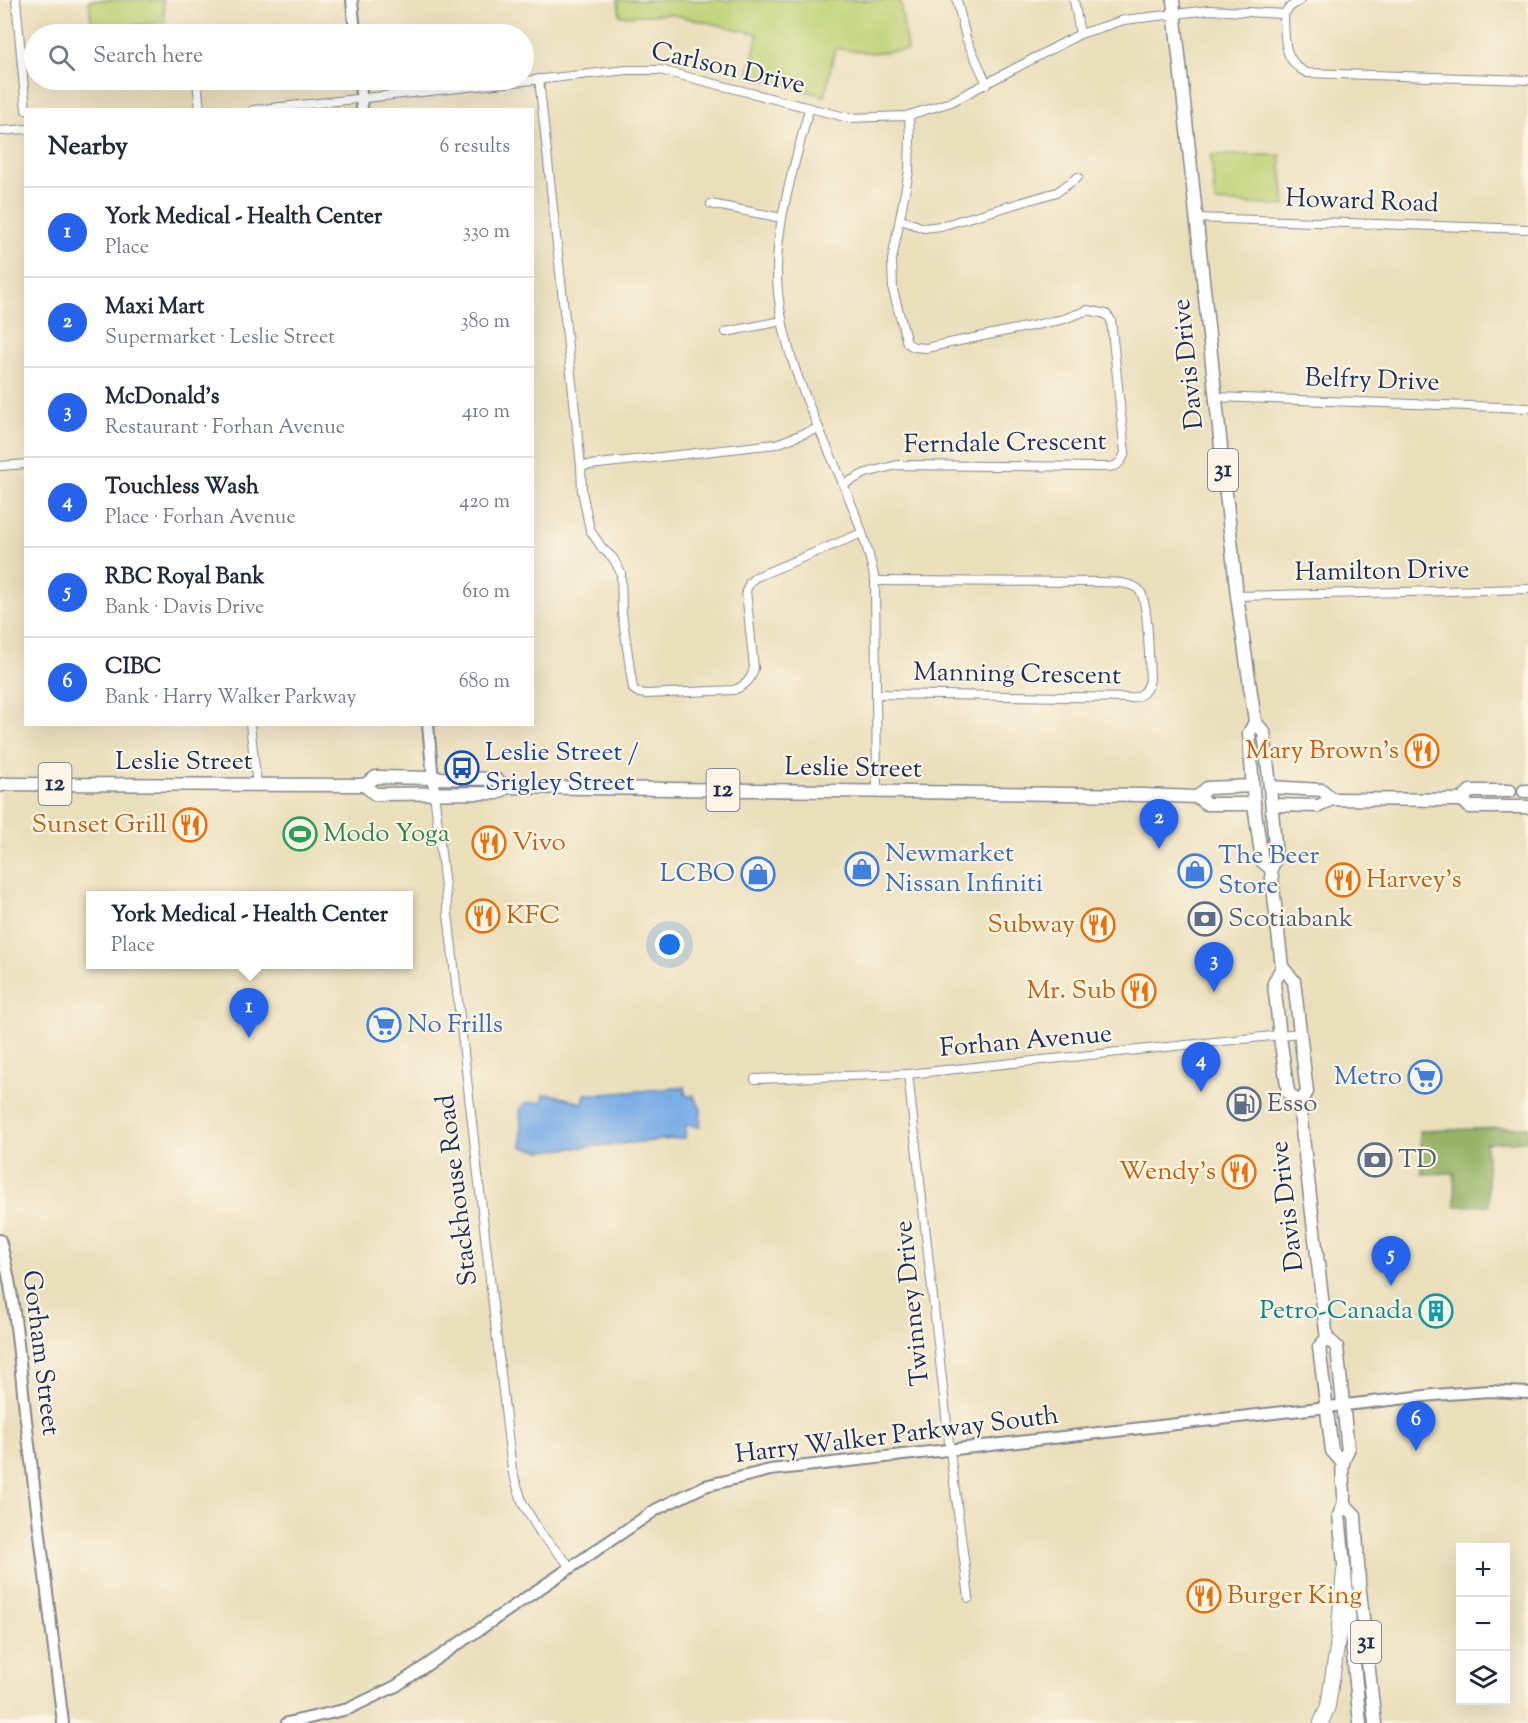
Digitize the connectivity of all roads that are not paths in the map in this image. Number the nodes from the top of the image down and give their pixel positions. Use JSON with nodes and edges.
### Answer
{"nodes":[{"id":1,"x":16,"y":0,"type":"edge"},
{"id":2,"x":352,"y":0,"type":"edge"},
{"id":3,"x":957,"y":0,"type":"edge"},
{"id":4,"x":1074,"y":0,"type":"edge"},
{"id":5,"x":1173,"y":0,"type":"edge"},
{"id":6,"x":1301,"y":0,"type":"edge"},
{"id":7,"x":1174,"y":13,"type":"junction"},
{"id":8,"x":1284,"y":14,"type":"junction"},
{"id":9,"x":354,"y":24,"type":"edge"},
{"id":10,"x":1080,"y":34,"type":"junction"},
{"id":11,"x":539,"y":80,"type":"junction"},
{"id":12,"x":1528,"y":80,"type":"edge"},
{"id":13,"x":534,"y":81,"type":"edge"},
{"id":14,"x":987,"y":84,"type":"junction"},
{"id":15,"x":24,"y":88,"type":"edge"},
{"id":16,"x":24,"y":90,"type":"edge"},
{"id":17,"x":198,"y":90,"type":"edge"},
{"id":18,"x":465,"y":90,"type":"edge"},
{"id":19,"x":362,"y":104,"type":"edge"},
{"id":20,"x":26,"y":108,"type":"edge"},
{"id":21,"x":200,"y":108,"type":"edge"},
{"id":22,"x":289,"y":108,"type":"edge"},
{"id":23,"x":809,"y":109,"type":"junction"},
{"id":24,"x":909,"y":116,"type":"junction"},
{"id":25,"x":24,"y":129,"type":"edge"},
{"id":26,"x":0,"y":131,"type":"edge"},
{"id":27,"x":1078,"y":177,"type":"dead end"},
{"id":28,"x":711,"y":204,"type":"dead end"},
{"id":29,"x":782,"y":218,"type":"junction"},
{"id":30,"x":1195,"y":218,"type":"junction"},
{"id":31,"x":901,"y":220,"type":"junction"},
{"id":32,"x":1528,"y":229,"type":"edge"},
{"id":33,"x":782,"y":321,"type":"junction"},
{"id":34,"x":726,"y":332,"type":"dead end"},
{"id":35,"x":1215,"y":397,"type":"junction"},
{"id":36,"x":1528,"y":408,"type":"edge"},
{"id":37,"x":819,"y":428,"type":"junction"},
{"id":38,"x":24,"y":464,"type":"edge"},
{"id":39,"x":0,"y":466,"type":"edge"},
{"id":40,"x":581,"y":466,"type":"junction"},
{"id":41,"x":844,"y":484,"type":"junction"},
{"id":42,"x":862,"y":532,"type":"junction"},
{"id":43,"x":875,"y":581,"type":"junction"},
{"id":44,"x":1528,"y":589,"type":"edge"},
{"id":45,"x":1237,"y":596,"type":"junction"},
{"id":46,"x":876,"y":694,"type":"junction"},
{"id":47,"x":1255,"y":722,"type":"junction"},
{"id":48,"x":250,"y":726,"type":"edge"},
{"id":49,"x":428,"y":726,"type":"edge"},
{"id":50,"x":434,"y":778,"type":"junction"},
{"id":51,"x":1,"y":783,"type":"edge"},
{"id":52,"x":364,"y":784,"type":"junction"},
{"id":53,"x":257,"y":785,"type":"junction"},
{"id":54,"x":1252,"y":786,"type":"junction"},
{"id":55,"x":508,"y":787,"type":"junction"},
{"id":56,"x":1270,"y":787,"type":"junction"},
{"id":57,"x":1510,"y":791,"type":"joint"},
{"id":58,"x":1526,"y":791,"type":"edge"},
{"id":59,"x":435,"y":792,"type":"junction"},
{"id":60,"x":877,"y":792,"type":"junction"},
{"id":61,"x":1197,"y":797,"type":"junction"},
{"id":62,"x":1332,"y":799,"type":"junction"},
{"id":63,"x":1462,"y":800,"type":"junction"},
{"id":64,"x":1254,"y":804,"type":"junction"},
{"id":65,"x":1272,"y":805,"type":"junction"},
{"id":66,"x":1528,"y":807,"type":"edge"},
{"id":67,"x":1271,"y":869,"type":"junction"},
{"id":68,"x":1282,"y":967,"type":"junction"},
{"id":69,"x":1300,"y":1034,"type":"junction"},
{"id":70,"x":1280,"y":1037,"type":"junction"},
{"id":71,"x":908,"y":1074,"type":"junction"},
{"id":72,"x":755,"y":1079,"type":"dead end"},
{"id":73,"x":1299,"y":1104,"type":"junction"},
{"id":74,"x":0,"y":1240,"type":"edge"},
{"id":75,"x":1327,"y":1338,"type":"junction"},
{"id":76,"x":1528,"y":1394,"type":"edge"},
{"id":77,"x":1344,"y":1405,"type":"junction"},
{"id":78,"x":1326,"y":1406,"type":"junction"},
{"id":79,"x":950,"y":1451,"type":"junction"},
{"id":80,"x":1341,"y":1461,"type":"junction"},
{"id":81,"x":1345,"y":1505,"type":"junction"},
{"id":82,"x":570,"y":1566,"type":"junction"},
{"id":83,"x":1344,"y":1571,"type":"junction"},
{"id":84,"x":969,"y":1598,"type":"dead end"},
{"id":85,"x":63,"y":1723,"type":"edge"},
{"id":86,"x":287,"y":1723,"type":"edge"},
{"id":87,"x":1321,"y":1723,"type":"edge"},
{"id":88,"x":1360,"y":1723,"type":"edge"},
{"id":89,"x":1375,"y":1723,"type":"edge"}],
"edges":[{"from":1,"to":15,"type":"street"},
{"from":2,"to":9,"type":"street"},
{"from":3,"to":14,"type":"street"},
{"from":4,"to":10,"type":"street"},
{"from":5,"to":7,"type":"main road","name":"Davis Drive","number":"31"},
{"from":6,"to":8,"type":"street"},
{"from":7,"to":8,"type":"street","name":"Carlson Drive"},
{"from":7,"to":10,"type":"street","name":"Carlson Drive"},
{"from":7,"to":30,"type":"main road","name":"Davis Drive","number":"31"},
{"from":8,"to":12,"type":"street"},
{"from":10,"to":14,"type":"street","name":"Carlson Drive"},
{"from":11,"to":13,"type":"street","name":"Carlson Drive"},
{"from":11,"to":23,"type":"street","name":"Carlson Drive"},
{"from":11,"to":40,"type":"street"},
{"from":14,"to":24,"type":"street","name":"Carlson Drive"},
{"from":16,"to":20,"type":"street"},
{"from":17,"to":21,"type":"street"},
{"from":18,"to":19,"type":"street","name":"Carlson Drive"},
{"from":19,"to":22,"type":"street","name":"Carlson Drive"},
{"from":23,"to":24,"type":"street","name":"Carlson Drive"},
{"from":23,"to":29,"type":"street"},
{"from":24,"to":31,"type":"street","name":"Ferndale Crescent"},
{"from":25,"to":26,"type":"street"},
{"from":27,"to":31,"type":"street"},
{"from":28,"to":29,"type":"street"},
{"from":29,"to":33,"type":"street"},
{"from":30,"to":32,"type":"street","name":"Howard Road"},
{"from":30,"to":35,"type":"main road","name":"Davis Drive","number":"31"},
{"from":31,"to":41,"type":"street","name":"Ferndale Crescent"},
{"from":33,"to":34,"type":"street"},
{"from":33,"to":37,"type":"street"},
{"from":35,"to":36,"type":"street","name":"Belfry Drive"},
{"from":35,"to":45,"type":"main road","name":"Davis Drive","number":"31"},
{"from":37,"to":40,"type":"street"},
{"from":37,"to":41,"type":"street"},
{"from":38,"to":39,"type":"street"},
{"from":40,"to":42,"type":"street"},
{"from":41,"to":42,"type":"street"},
{"from":42,"to":43,"type":"street"},
{"from":43,"to":46,"type":"street"},
{"from":43,"to":46,"type":"street","name":"Manning Crescent"},
{"from":44,"to":45,"type":"street","name":"Hamilton Drive"},
{"from":45,"to":47,"type":"main road","name":"Davis Drive","number":"31"},
{"from":46,"to":60,"type":"street"},
{"from":47,"to":54,"type":"main road","name":"Davis Drive","number":"31"},
{"from":47,"to":56,"type":"main road","name":"Davis Drive","number":"31"},
{"from":48,"to":53,"type":"street"},
{"from":49,"to":50,"type":"street"},
{"from":50,"to":52,"type":"main road","name":"Leslie Street","number":"12"},
{"from":50,"to":55,"type":"main road","name":"Leslie Street","number":"12"},
{"from":50,"to":59,"type":"street"},
{"from":51,"to":53,"type":"main road","name":"Leslie Street","number":"12"},
{"from":52,"to":53,"type":"main road","name":"Leslie Street","number":"12"},
{"from":52,"to":59,"type":"main road","name":"Leslie Street","number":"12"},
{"from":54,"to":56,"type":"street","name":"Leslie Street","number":"12"},
{"from":54,"to":61,"type":"main road","name":"Leslie Street","number":"12"},
{"from":54,"to":64,"type":"main road","name":"Davis Drive","number":"31"},
{"from":55,"to":59,"type":"main road","name":"Leslie Street","number":"12"},
{"from":55,"to":60,"type":"main road","name":"Leslie Street","number":"12"},
{"from":56,"to":62,"type":"main road","name":"Leslie Street","number":"12"},
{"from":56,"to":65,"type":"main road","name":"Davis Drive","number":"31"},
{"from":57,"to":58,"type":"street","name":"Leslie Street","number":"12"},
{"from":57,"to":63,"type":"main road","name":"Leslie Street","number":"12"},
{"from":59,"to":82,"type":"street","name":"Stackhouse Road"},
{"from":60,"to":61,"type":"main road","name":"Leslie Street","number":"12"},
{"from":61,"to":64,"type":"main road","name":"Leslie Street","number":"12"},
{"from":62,"to":63,"type":"main road","name":"Leslie Street","number":"12"},
{"from":62,"to":65,"type":"main road","name":"Leslie Street","number":"12"},
{"from":63,"to":66,"type":"main road","name":"Leslie Street","number":"12"},
{"from":64,"to":65,"type":"street","name":"Leslie Street","number":"12"},
{"from":64,"to":67,"type":"main road","name":"Davis Drive","number":"31"},
{"from":65,"to":67,"type":"main road","name":"Davis Drive","number":"31"},
{"from":67,"to":68,"type":"main road","name":"Davis Drive","number":"31"},
{"from":68,"to":69,"type":"main road","name":"Davis Drive","number":"31"},
{"from":68,"to":70,"type":"main road","name":"Davis Drive","number":"31"},
{"from":69,"to":70,"type":"street","name":"Forhan Avenue"},
{"from":69,"to":73,"type":"main road","name":"Davis Drive","number":"31"},
{"from":70,"to":71,"type":"street","name":"Forhan Avenue"},
{"from":70,"to":73,"type":"main road","name":"Davis Drive","number":"31"},
{"from":71,"to":72,"type":"street","name":"Forhan Avenue"},
{"from":71,"to":79,"type":"street","name":"Twinney Drive"},
{"from":73,"to":75,"type":"main road","name":"Davis Drive","number":"31"},
{"from":74,"to":85,"type":"street","name":"Gorham Street"},
{"from":75,"to":77,"type":"main road","name":"Davis Drive","number":"31"},
{"from":75,"to":78,"type":"main road","name":"Davis Drive","number":"31"},
{"from":76,"to":77,"type":"street","name":"Harry Walker Parkway South"},
{"from":77,"to":78,"type":"street","name":"Harry Walker Parkway South"},
{"from":77,"to":80,"type":"main road","name":"Davis Drive","number":"31"},
{"from":78,"to":79,"type":"street","name":"Harry Walker Parkway South"},
{"from":78,"to":80,"type":"main road","name":"Davis Drive","number":"31"},
{"from":79,"to":82,"type":"street","name":"Harry Walker Parkway South"},
{"from":79,"to":84,"type":"street","name":"Twinney Drive"},
{"from":80,"to":81,"type":"main road","name":"Davis Drive","number":"31"},
{"from":81,"to":83,"type":"main road","name":"Davis Drive","number":"31"},
{"from":81,"to":89,"type":"main road","name":"Davis Drive","number":"31"},
{"from":82,"to":86,"type":"street","name":"Harry Walker Parkway South"},
{"from":83,"to":87,"type":"highway"},
{"from":83,"to":88,"type":"main road","name":"Davis Drive","number":"31"}]}
